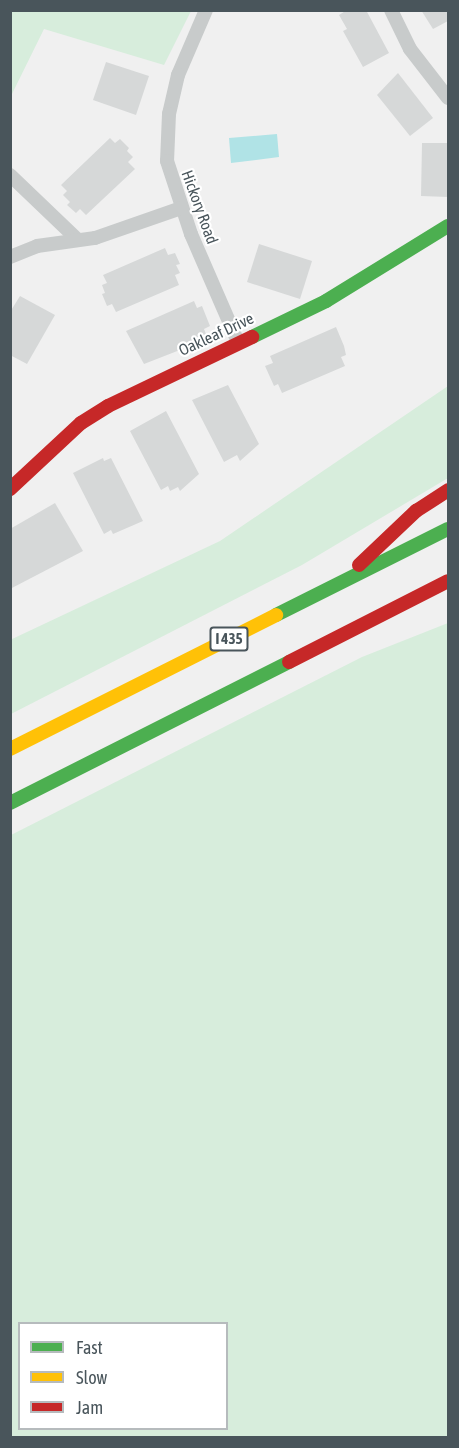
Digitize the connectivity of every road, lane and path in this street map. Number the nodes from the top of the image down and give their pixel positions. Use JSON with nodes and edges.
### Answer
{"nodes":[{"id":1,"x":206,"y":10,"type":"edge"},
{"id":2,"x":390,"y":10,"type":"edge"},
{"id":3,"x":448,"y":98,"type":"edge"},
{"id":4,"x":10,"y":175,"type":"edge"},
{"id":5,"x":181,"y":208,"type":"junction"},
{"id":6,"x":448,"y":226,"type":"edge"},
{"id":7,"x":78,"y":240,"type":"junction"},
{"id":8,"x":10,"y":257,"type":"edge"},
{"id":9,"x":238,"y":342,"type":"junction"},
{"id":10,"x":10,"y":489,"type":"edge"},
{"id":11,"x":448,"y":490,"type":"edge"},
{"id":12,"x":448,"y":529,"type":"edge"},
{"id":13,"x":448,"y":581,"type":"edge"},
{"id":14,"x":342,"y":583,"type":"junction"},
{"id":15,"x":448,"y":597,"type":"edge"},
{"id":16,"x":398,"y":607,"type":"junction"},
{"id":17,"x":10,"y":749,"type":"edge"},
{"id":18,"x":10,"y":803,"type":"edge"}],
"edges":[{"from":1,"to":5,"type":"street","name":"Hickory Road"},
{"from":2,"to":3,"type":"street"},
{"from":4,"to":7,"type":"street"},
{"from":5,"to":7,"type":"street"},
{"from":5,"to":9,"type":"street","name":"Hickory Road"},
{"from":6,"to":9,"type":"main road","name":"Oakleaf Drive"},
{"from":7,"to":8,"type":"street"},
{"from":9,"to":10,"type":"main road","name":"Oakleaf Drive"},
{"from":11,"to":14,"type":"main road"},
{"from":12,"to":14,"type":"main road","number":"I 435"},
{"from":13,"to":16,"type":"main road"},
{"from":14,"to":17,"type":"main road","number":"I 435"},
{"from":15,"to":16,"type":"main road"},
{"from":16,"to":18,"type":"main road"}]}
